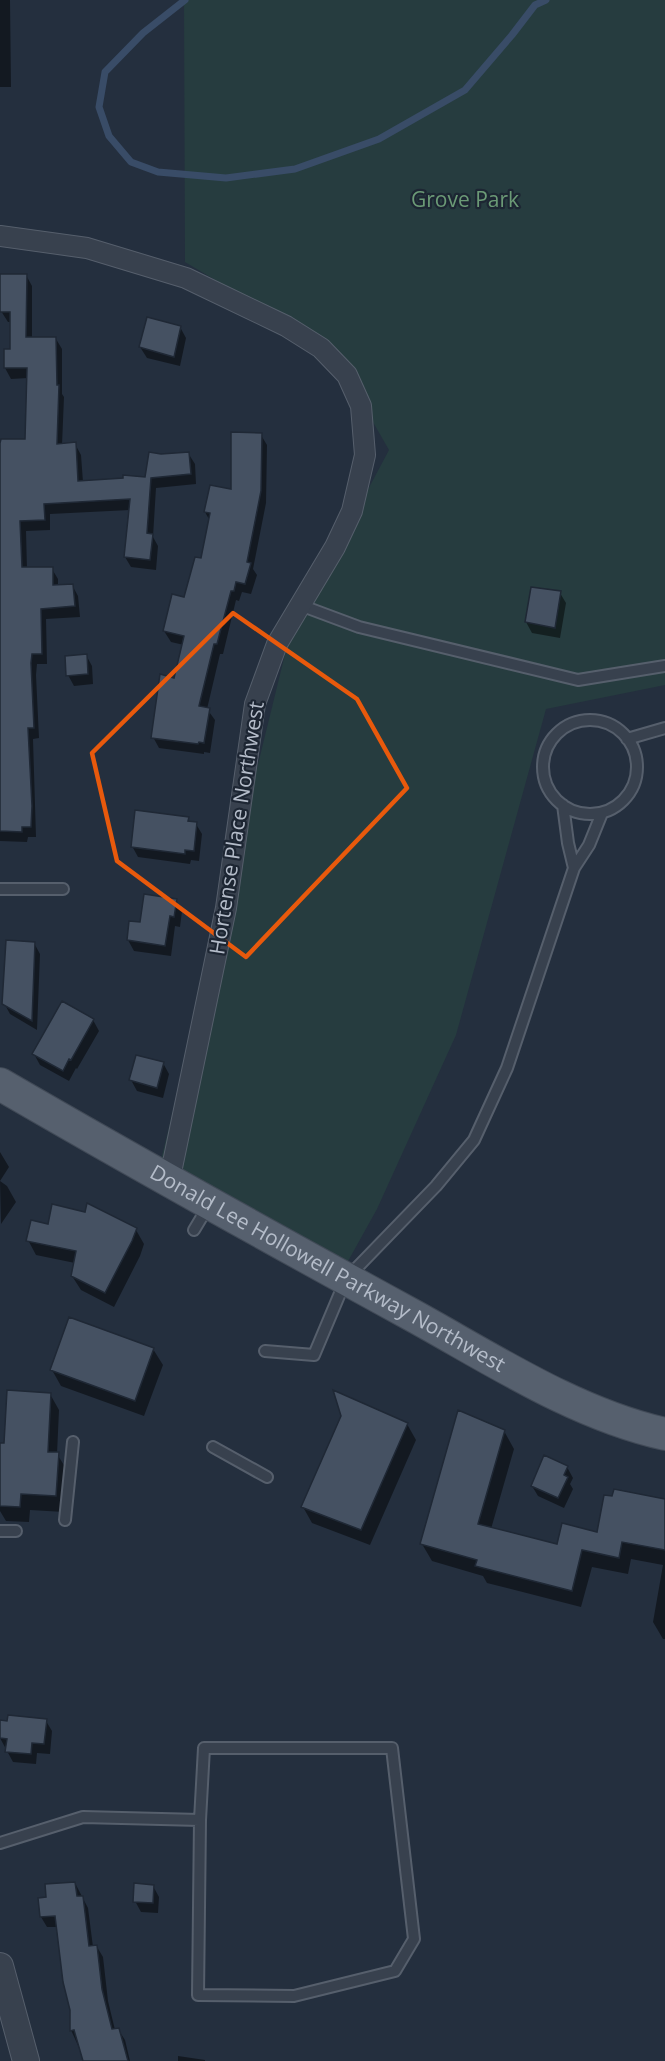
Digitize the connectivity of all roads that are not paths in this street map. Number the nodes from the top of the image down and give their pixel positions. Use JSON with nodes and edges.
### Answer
{"nodes":[{"id":1,"x":0,"y":236,"type":"edge"},
{"id":2,"x":300,"y":605,"type":"junction"},
{"id":3,"x":665,"y":666,"type":"edge"},
{"id":4,"x":665,"y":728,"type":"edge"},
{"id":5,"x":627,"y":739,"type":"junction"},
{"id":6,"x":563,"y":805,"type":"junction"},
{"id":7,"x":602,"y":813,"type":"junction"},
{"id":8,"x":574,"y":868,"type":"junction"},
{"id":9,"x":0,"y":889,"type":"edge"},
{"id":10,"x":63,"y":889,"type":"dead end"},
{"id":11,"x":0,"y":1084,"type":"edge"},
{"id":12,"x":169,"y":1182,"type":"junction"},
{"id":13,"x":346,"y":1279,"type":"junction"},
{"id":14,"x":265,"y":1351,"type":"dead end"},
{"id":15,"x":665,"y":1434,"type":"edge"},
{"id":16,"x":73,"y":1442,"type":"dead end"},
{"id":17,"x":213,"y":1447,"type":"dead end"},
{"id":18,"x":267,"y":1477,"type":"dead end"},
{"id":19,"x":65,"y":1520,"type":"dead end"},
{"id":20,"x":0,"y":1531,"type":"edge"},
{"id":21,"x":16,"y":1531,"type":"dead end"},
{"id":22,"x":200,"y":1820,"type":"junction"},
{"id":23,"x":0,"y":1843,"type":"edge"},
{"id":24,"x":0,"y":1966,"type":"edge"},
{"id":25,"x":26,"y":2061,"type":"edge"}],
"edges":[{"from":1,"to":2,"type":"street","name":"Hortense Place Northwest"},
{"from":2,"to":3,"type":"lane"},
{"from":2,"to":12,"type":"street","name":"Hortense Place Northwest"},
{"from":4,"to":5,"type":"lane"},
{"from":5,"to":6,"type":"lane"},
{"from":5,"to":7,"type":"lane"},
{"from":6,"to":7,"type":"lane"},
{"from":6,"to":8,"type":"lane"},
{"from":7,"to":8,"type":"lane"},
{"from":8,"to":13,"type":"lane"},
{"from":9,"to":10,"type":"lane"},
{"from":11,"to":12,"type":"main road","name":"Donald Lee Hollowell Parkway Northwest"},
{"from":12,"to":13,"type":"main road","name":"Donald Lee Hollowell Parkway Northwest"},
{"from":13,"to":14,"type":"lane"},
{"from":13,"to":15,"type":"main road","name":"Donald Lee Hollowell Parkway Northwest"},
{"from":16,"to":19,"type":"lane"},
{"from":17,"to":18,"type":"lane"},
{"from":20,"to":21,"type":"lane"},
{"from":22,"to":22,"type":"lane"},
{"from":22,"to":23,"type":"lane"},
{"from":24,"to":25,"type":"street"}]}
